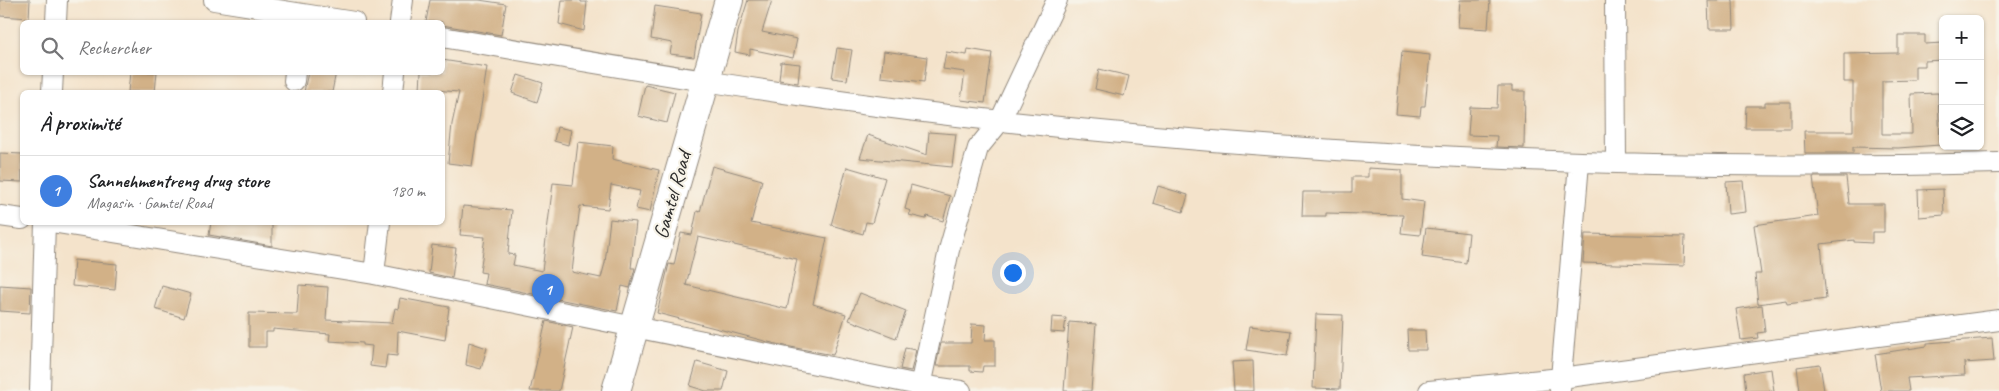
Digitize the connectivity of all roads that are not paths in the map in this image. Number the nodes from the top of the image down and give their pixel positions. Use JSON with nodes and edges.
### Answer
{"nodes":[{"id":1,"x":57,"y":0,"type":"edge"},
{"id":2,"x":214,"y":0,"type":"edge"},
{"id":3,"x":403,"y":0,"type":"edge"},
{"id":4,"x":729,"y":0,"type":"edge"},
{"id":5,"x":1057,"y":0,"type":"edge"},
{"id":6,"x":1615,"y":0,"type":"edge"},
{"id":7,"x":304,"y":12,"type":"edge"},
{"id":8,"x":56,"y":20,"type":"edge"},
{"id":9,"x":344,"y":20,"type":"edge"},
{"id":10,"x":400,"y":20,"type":"edge"},
{"id":11,"x":445,"y":38,"type":"edge"},
{"id":12,"x":53,"y":75,"type":"edge"},
{"id":13,"x":395,"y":75,"type":"edge"},
{"id":14,"x":705,"y":82,"type":"junction"},
{"id":15,"x":52,"y":90,"type":"edge"},
{"id":16,"x":393,"y":90,"type":"edge"},
{"id":17,"x":1000,"y":121,"type":"junction"},
{"id":18,"x":1616,"y":162,"type":"junction"},
{"id":19,"x":1580,"y":163,"type":"junction"},
{"id":20,"x":1999,"y":163,"type":"edge"},
{"id":21,"x":0,"y":216,"type":"edge"},
{"id":22,"x":20,"y":219,"type":"edge"},
{"id":23,"x":45,"y":225,"type":"edge"},
{"id":24,"x":70,"y":225,"type":"edge"},
{"id":25,"x":380,"y":225,"type":"edge"},
{"id":26,"x":374,"y":274,"type":"junction"},
{"id":27,"x":1999,"y":320,"type":"edge"},
{"id":28,"x":635,"y":326,"type":"junction"},
{"id":29,"x":1560,"y":385,"type":"edge"},
{"id":30,"x":919,"y":388,"type":"edge"},
{"id":31,"x":40,"y":391,"type":"edge"},
{"id":32,"x":616,"y":391,"type":"edge"},
{"id":33,"x":961,"y":391,"type":"edge"},
{"id":34,"x":1429,"y":391,"type":"edge"}],
"edges":[{"from":1,"to":8,"type":"street"},
{"from":2,"to":7,"type":"street"},
{"from":3,"to":10,"type":"street"},
{"from":4,"to":14,"type":"street","name":"Gamtel Road"},
{"from":5,"to":17,"type":"street"},
{"from":6,"to":18,"type":"street"},
{"from":7,"to":9,"type":"street"},
{"from":11,"to":14,"type":"street"},
{"from":12,"to":15,"type":"street"},
{"from":13,"to":16,"type":"street"},
{"from":14,"to":17,"type":"street"},
{"from":14,"to":28,"type":"street","name":"Gamtel Road"},
{"from":17,"to":19,"type":"street"},
{"from":17,"to":30,"type":"street"},
{"from":18,"to":19,"type":"street"},
{"from":18,"to":20,"type":"street"},
{"from":19,"to":29,"type":"street"},
{"from":21,"to":22,"type":"street"},
{"from":23,"to":31,"type":"street"},
{"from":24,"to":26,"type":"street"},
{"from":25,"to":26,"type":"street"},
{"from":26,"to":28,"type":"street"},
{"from":27,"to":29,"type":"street"},
{"from":28,"to":30,"type":"street"},
{"from":28,"to":32,"type":"street","name":"Gamtel Road"},
{"from":29,"to":34,"type":"street"},
{"from":30,"to":33,"type":"street"}]}
